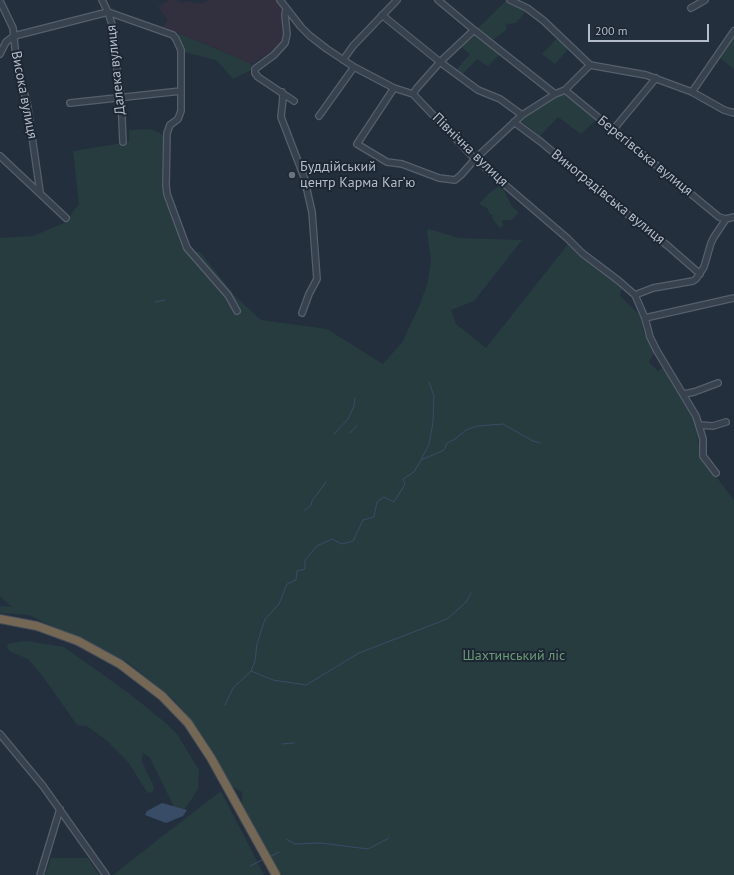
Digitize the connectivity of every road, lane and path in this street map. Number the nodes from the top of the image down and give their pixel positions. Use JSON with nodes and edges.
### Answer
{"nodes":[{"id":1,"x":102,"y":0,"type":"edge"},
{"id":2,"x":280,"y":0,"type":"edge"},
{"id":3,"x":397,"y":0,"type":"edge"},
{"id":4,"x":438,"y":0,"type":"edge"},
{"id":5,"x":510,"y":0,"type":"edge"},
{"id":6,"x":705,"y":0,"type":"edge"},
{"id":7,"x":0,"y":1,"type":"edge"},
{"id":8,"x":692,"y":8,"type":"dead end"},
{"id":9,"x":286,"y":9,"type":"junction"},
{"id":10,"x":108,"y":12,"type":"junction"},
{"id":11,"x":382,"y":15,"type":"junction"},
{"id":12,"x":474,"y":30,"type":"junction"},
{"id":13,"x":734,"y":31,"type":"edge"},
{"id":14,"x":14,"y":36,"type":"junction"},
{"id":15,"x":0,"y":54,"type":"edge"},
{"id":16,"x":343,"y":60,"type":"junction"},
{"id":17,"x":440,"y":62,"type":"junction"},
{"id":18,"x":590,"y":65,"type":"junction"},
{"id":19,"x":354,"y":66,"type":"junction"},
{"id":20,"x":656,"y":78,"type":"junction"},
{"id":21,"x":394,"y":88,"type":"junction"},
{"id":22,"x":565,"y":90,"type":"junction"},
{"id":23,"x":182,"y":91,"type":"junction"},
{"id":24,"x":282,"y":92,"type":"junction"},
{"id":25,"x":692,"y":92,"type":"junction"},
{"id":26,"x":413,"y":94,"type":"junction"},
{"id":27,"x":555,"y":94,"type":"junction"},
{"id":28,"x":121,"y":97,"type":"junction"},
{"id":29,"x":294,"y":101,"type":"dead end"},
{"id":30,"x":70,"y":103,"type":"dead end"},
{"id":31,"x":734,"y":114,"type":"edge"},
{"id":32,"x":522,"y":115,"type":"junction"},
{"id":33,"x":319,"y":116,"type":"dead end"},
{"id":34,"x":514,"y":122,"type":"junction"},
{"id":35,"x":613,"y":130,"type":"junction"},
{"id":36,"x":123,"y":142,"type":"dead end"},
{"id":37,"x":0,"y":156,"type":"edge"},
{"id":38,"x":476,"y":159,"type":"junction"},
{"id":39,"x":40,"y":192,"type":"junction"},
{"id":40,"x":734,"y":217,"type":"edge"},
{"id":41,"x":66,"y":218,"type":"dead end"},
{"id":42,"x":726,"y":219,"type":"junction"},
{"id":43,"x":700,"y":274,"type":"junction"},
{"id":44,"x":635,"y":295,"type":"junction"},
{"id":45,"x":734,"y":298,"type":"edge"},
{"id":46,"x":237,"y":311,"type":"dead end"},
{"id":47,"x":302,"y":313,"type":"dead end"},
{"id":48,"x":645,"y":318,"type":"junction"},
{"id":49,"x":718,"y":383,"type":"dead end"},
{"id":50,"x":684,"y":394,"type":"junction"},
{"id":51,"x":726,"y":422,"type":"dead end"},
{"id":52,"x":699,"y":425,"type":"junction"},
{"id":53,"x":716,"y":473,"type":"dead end"},
{"id":54,"x":0,"y":619,"type":"edge"},
{"id":55,"x":0,"y":734,"type":"edge"},
{"id":56,"x":60,"y":809,"type":"junction"},
{"id":57,"x":40,"y":875,"type":"edge"},
{"id":58,"x":106,"y":875,"type":"edge"},
{"id":59,"x":276,"y":875,"type":"edge"}],
"edges":[{"from":1,"to":10,"type":"street","name":"Далека вулиця"},
{"from":2,"to":9,"type":"street","name":"Північна вулиця"},
{"from":3,"to":11,"type":"street"},
{"from":4,"to":12,"type":"street"},
{"from":5,"to":18,"type":"street"},
{"from":6,"to":8,"type":"street"},
{"from":7,"to":14,"type":"street","name":"Висока вулиця"},
{"from":9,"to":16,"type":"street","name":"Північна вулиця"},
{"from":9,"to":24,"type":"street"},
{"from":10,"to":14,"type":"street"},
{"from":10,"to":23,"type":"street"},
{"from":10,"to":28,"type":"street","name":"Далека вулиця"},
{"from":11,"to":16,"type":"street"},
{"from":11,"to":17,"type":"street"},
{"from":12,"to":17,"type":"street"},
{"from":12,"to":27,"type":"street"},
{"from":13,"to":25,"type":"street"},
{"from":14,"to":15,"type":"street"},
{"from":14,"to":39,"type":"street","name":"Висока вулиця"},
{"from":16,"to":19,"type":"street","name":"Північна вулиця"},
{"from":17,"to":26,"type":"street"},
{"from":17,"to":32,"type":"street"},
{"from":18,"to":20,"type":"street"},
{"from":18,"to":22,"type":"street"},
{"from":19,"to":21,"type":"street","name":"Північна вулиця"},
{"from":19,"to":33,"type":"street"},
{"from":20,"to":25,"type":"street"},
{"from":20,"to":35,"type":"street"},
{"from":21,"to":26,"type":"street","name":"Північна вулиця"},
{"from":21,"to":38,"type":"street"},
{"from":22,"to":27,"type":"street"},
{"from":22,"to":35,"type":"street","name":"Берегівська вулиця"},
{"from":23,"to":28,"type":"street"},
{"from":23,"to":46,"type":"street"},
{"from":24,"to":29,"type":"street"},
{"from":24,"to":47,"type":"street"},
{"from":25,"to":31,"type":"street"},
{"from":26,"to":38,"type":"street","name":"Північна вулиця"},
{"from":27,"to":32,"type":"street"},
{"from":28,"to":30,"type":"street"},
{"from":28,"to":36,"type":"street","name":"Далека вулиця"},
{"from":32,"to":34,"type":"street"},
{"from":34,"to":38,"type":"street"},
{"from":34,"to":43,"type":"street","name":"Виноградівська вулиця"},
{"from":35,"to":42,"type":"street","name":"Берегівська вулиця"},
{"from":37,"to":39,"type":"street"},
{"from":38,"to":44,"type":"street","name":"Північна вулиця"},
{"from":39,"to":41,"type":"street"},
{"from":40,"to":42,"type":"street"},
{"from":42,"to":43,"type":"street"},
{"from":43,"to":44,"type":"street"},
{"from":44,"to":48,"type":"street","name":"Північна вулиця"},
{"from":45,"to":48,"type":"street"},
{"from":48,"to":50,"type":"street","name":"Північна вулиця"},
{"from":49,"to":50,"type":"street"},
{"from":50,"to":52,"type":"street","name":"Північна вулиця"},
{"from":51,"to":52,"type":"street"},
{"from":52,"to":53,"type":"street","name":"Північна вулиця"},
{"from":54,"to":59,"type":"highway"},
{"from":55,"to":56,"type":"street"},
{"from":56,"to":57,"type":"street"},
{"from":56,"to":58,"type":"street"}]}
